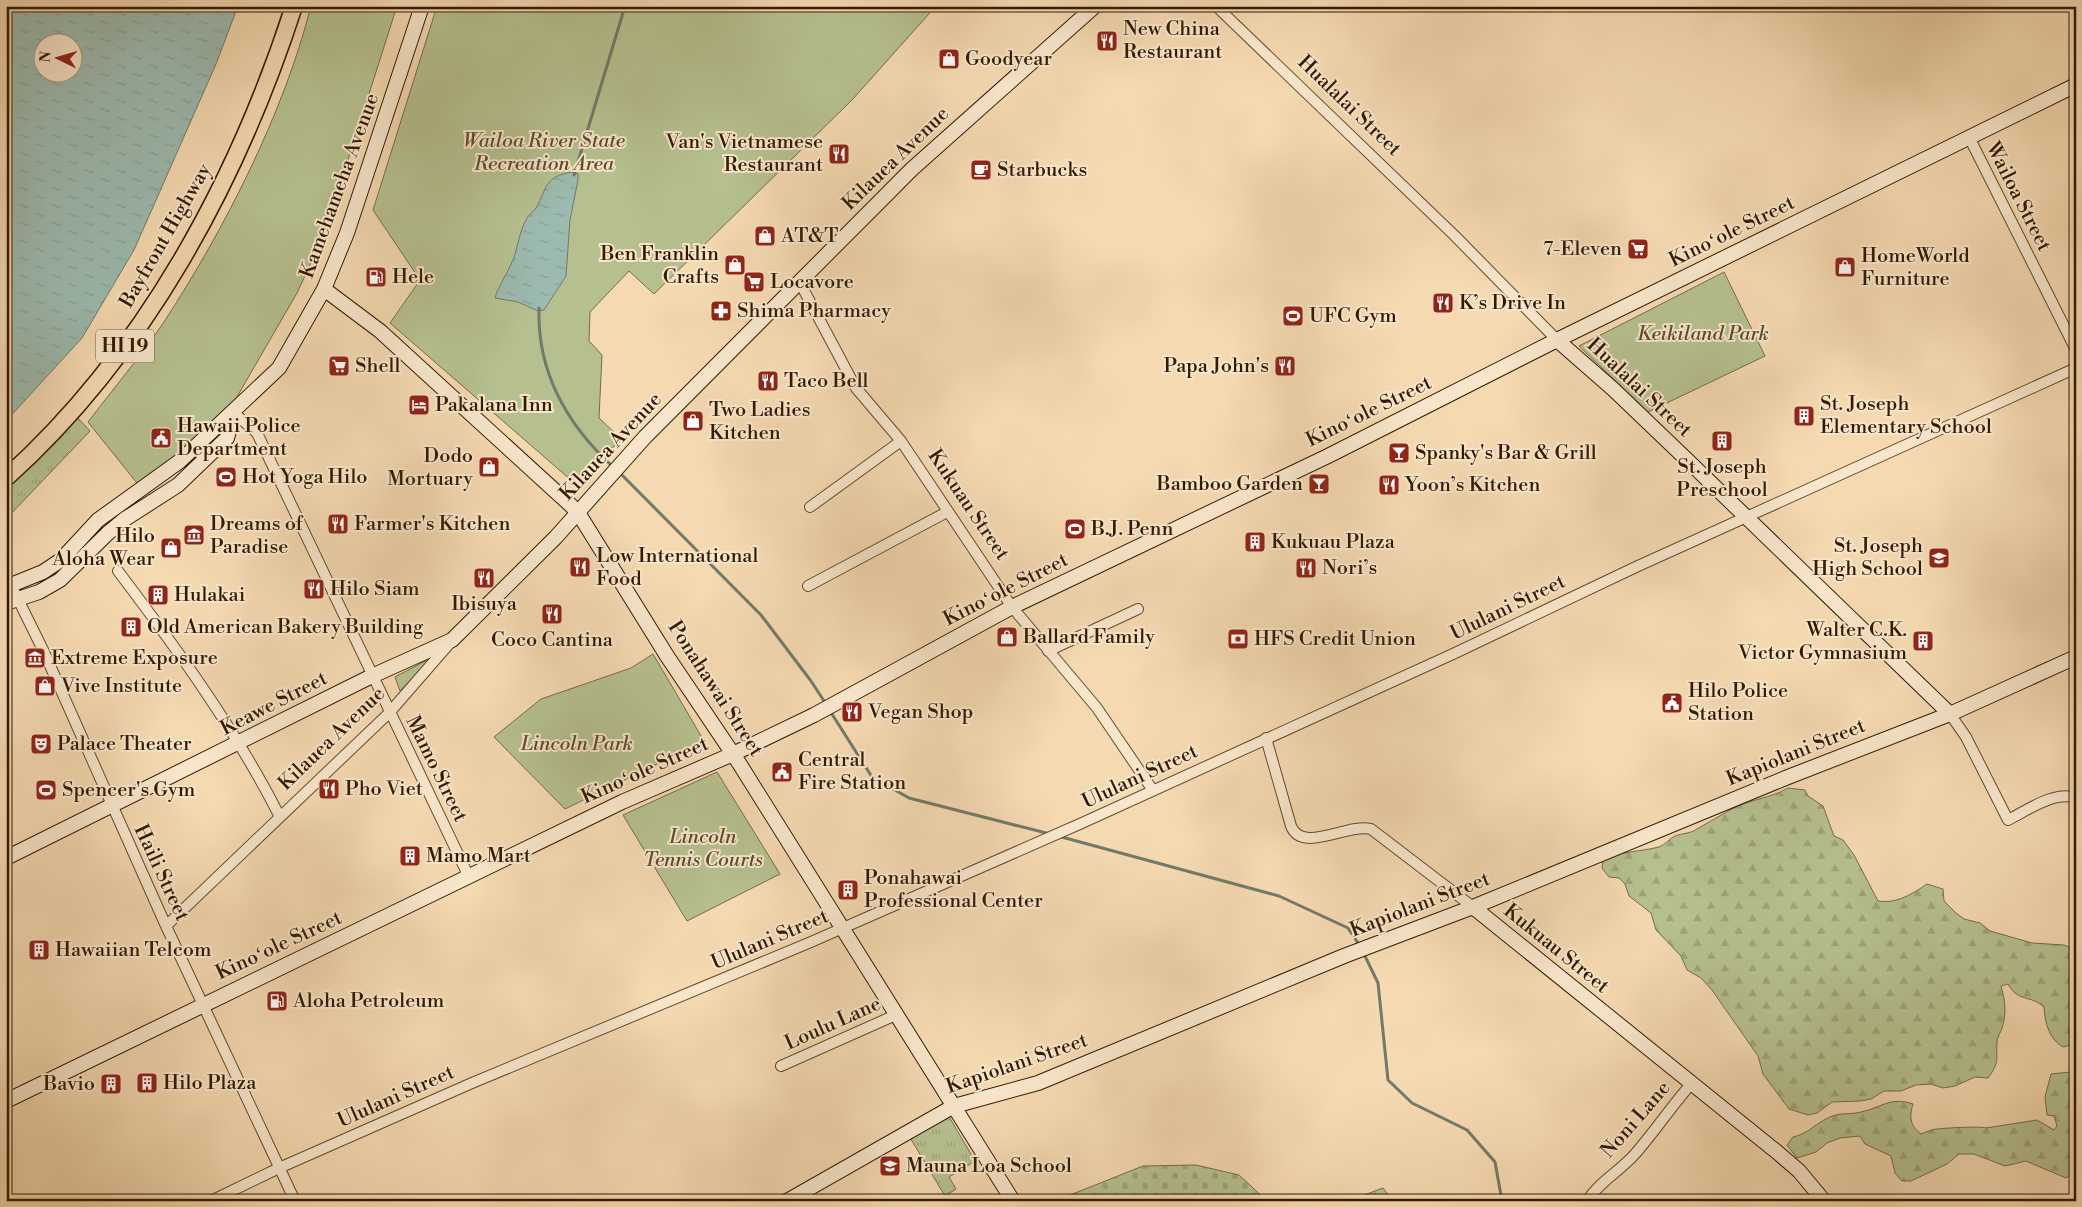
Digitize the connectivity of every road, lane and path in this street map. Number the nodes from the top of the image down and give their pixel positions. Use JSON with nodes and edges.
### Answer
{"nodes":[{"id":1,"x":294,"y":6,"type":"edge"},
{"id":2,"x":422,"y":6,"type":"edge"},
{"id":3,"x":1095,"y":6,"type":"edge"},
{"id":4,"x":1216,"y":6,"type":"edge"},
{"id":5,"x":2076,"y":85,"type":"edge"},
{"id":6,"x":1970,"y":139,"type":"junction"},
{"id":7,"x":800,"y":283,"type":"junction"},
{"id":8,"x":324,"y":289,"type":"junction"},
{"id":9,"x":1557,"y":340,"type":"junction"},
{"id":10,"x":2076,"y":350,"type":"edge"},
{"id":11,"x":2076,"y":368,"type":"edge"},
{"id":12,"x":234,"y":413,"type":"junction"},
{"id":13,"x":901,"y":441,"type":"junction"},
{"id":14,"x":6,"y":478,"type":"edge"},
{"id":15,"x":810,"y":507,"type":"dead end"},
{"id":16,"x":577,"y":511,"type":"junction"},
{"id":17,"x":947,"y":512,"type":"junction"},
{"id":18,"x":1747,"y":516,"type":"junction"},
{"id":19,"x":118,"y":571,"type":"dead end"},
{"id":20,"x":9,"y":586,"type":"edge"},
{"id":21,"x":808,"y":586,"type":"dead end"},
{"id":22,"x":11,"y":601,"type":"edge"},
{"id":23,"x":1012,"y":607,"type":"junction"},
{"id":24,"x":1138,"y":609,"type":"dead end"},
{"id":25,"x":452,"y":640,"type":"junction"},
{"id":26,"x":1048,"y":651,"type":"junction"},
{"id":27,"x":2076,"y":657,"type":"edge"},
{"id":28,"x":372,"y":676,"type":"junction"},
{"id":29,"x":389,"y":713,"type":"junction"},
{"id":30,"x":1950,"y":714,"type":"junction"},
{"id":31,"x":1266,"y":738,"type":"junction"},
{"id":32,"x":238,"y":744,"type":"junction"},
{"id":33,"x":734,"y":754,"type":"junction"},
{"id":34,"x":1152,"y":790,"type":"junction"},
{"id":35,"x":2076,"y":798,"type":"edge"},
{"id":36,"x":111,"y":807,"type":"junction"},
{"id":37,"x":280,"y":817,"type":"junction"},
{"id":38,"x":6,"y":858,"type":"edge"},
{"id":39,"x":469,"y":877,"type":"junction"},
{"id":40,"x":1473,"y":907,"type":"junction"},
{"id":41,"x":166,"y":926,"type":"junction"},
{"id":42,"x":842,"y":928,"type":"junction"},
{"id":43,"x":203,"y":1004,"type":"junction"},
{"id":44,"x":898,"y":1014,"type":"junction"},
{"id":45,"x":782,"y":1066,"type":"dead end"},
{"id":46,"x":1691,"y":1084,"type":"junction"},
{"id":47,"x":6,"y":1101,"type":"edge"},
{"id":48,"x":954,"y":1106,"type":"junction"},
{"id":49,"x":279,"y":1168,"type":"junction"},
{"id":50,"x":211,"y":1201,"type":"edge"},
{"id":51,"x":295,"y":1201,"type":"edge"},
{"id":52,"x":786,"y":1201,"type":"edge"},
{"id":53,"x":1013,"y":1201,"type":"edge"},
{"id":54,"x":1587,"y":1201,"type":"edge"},
{"id":55,"x":1824,"y":1201,"type":"edge"}],
"edges":[{"from":1,"to":14,"type":"main road","name":"Bayfront Highway","number":"HI 19"},
{"from":2,"to":8,"type":"street","name":"Kamehameha Avenue"},
{"from":3,"to":7,"type":"street","name":"Kilauea Avenue"},
{"from":4,"to":9,"type":"street","name":"Hualalai Street"},
{"from":5,"to":6,"type":"street","name":"Kinoʻole Street"},
{"from":6,"to":9,"type":"street","name":"Kinoʻole Street"},
{"from":6,"to":10,"type":"street","name":"Wailoa Street"},
{"from":7,"to":13,"type":"street","name":"Kukuau Street"},
{"from":7,"to":16,"type":"street","name":"Kilauea Avenue"},
{"from":8,"to":12,"type":"street","name":"Kamehameha Avenue"},
{"from":8,"to":16,"type":"street","name":"Ponahawai Street"},
{"from":9,"to":18,"type":"street","name":"Hualalai Street"},
{"from":9,"to":23,"type":"street","name":"Kinoʻole Street"},
{"from":11,"to":18,"type":"street","name":"Ululani Street"},
{"from":12,"to":20,"type":"street","name":"Kamehameha Avenue"},
{"from":12,"to":22,"type":"street","name":"Kamehameha Avenue"},
{"from":12,"to":28,"type":"street","name":"Mamo Street"},
{"from":13,"to":15,"type":"street"},
{"from":13,"to":17,"type":"street","name":"Kukuau Street"},
{"from":16,"to":25,"type":"street","name":"Kilauea Avenue"},
{"from":16,"to":33,"type":"street","name":"Ponahawai Street"},
{"from":17,"to":21,"type":"street"},
{"from":17,"to":23,"type":"street","name":"Kukuau Street"},
{"from":18,"to":30,"type":"street","name":"Hualalai Street"},
{"from":18,"to":31,"type":"street","name":"Ululani Street"},
{"from":19,"to":32,"type":"street"},
{"from":20,"to":22,"type":"street","name":"Haili Street"},
{"from":22,"to":36,"type":"street","name":"Haili Street"},
{"from":23,"to":26,"type":"street","name":"Kukuau Street"},
{"from":23,"to":33,"type":"street","name":"Kinoʻole Street"},
{"from":24,"to":26,"type":"street"},
{"from":25,"to":28,"type":"street","name":"Keawe Street"},
{"from":25,"to":29,"type":"street","name":"Kilauea Avenue"},
{"from":26,"to":34,"type":"street","name":"Kukuau Street"},
{"from":27,"to":30,"type":"street","name":"Kapiolani Street"},
{"from":28,"to":29,"type":"street","name":"Mamo Street"},
{"from":28,"to":32,"type":"street","name":"Keawe Street"},
{"from":29,"to":37,"type":"street","name":"Kilauea Avenue"},
{"from":29,"to":39,"type":"street","name":"Mamo Street"},
{"from":30,"to":35,"type":"street","name":"Hualalai Street"},
{"from":30,"to":40,"type":"street","name":"Kapiolani Street"},
{"from":31,"to":34,"type":"street","name":"Ululani Street"},
{"from":31,"to":40,"type":"street","name":"Kukuau Street"},
{"from":32,"to":36,"type":"street","name":"Keawe Street"},
{"from":32,"to":37,"type":"street"},
{"from":33,"to":39,"type":"street","name":"Kinoʻole Street"},
{"from":33,"to":42,"type":"street","name":"Ponahawai Street"},
{"from":34,"to":42,"type":"street","name":"Ululani Street"},
{"from":36,"to":38,"type":"street","name":"Keawe Street"},
{"from":36,"to":41,"type":"street","name":"Haili Street"},
{"from":37,"to":41,"type":"street","name":"Kilauea Avenue"},
{"from":39,"to":43,"type":"street","name":"Kinoʻole Street"},
{"from":40,"to":46,"type":"street","name":"Kukuau Street"},
{"from":40,"to":48,"type":"street","name":"Kapiolani Street"},
{"from":41,"to":43,"type":"street","name":"Haili Street"},
{"from":42,"to":44,"type":"street","name":"Ponahawai Street"},
{"from":42,"to":49,"type":"street","name":"Ululani Street"},
{"from":43,"to":47,"type":"street","name":"Kinoʻole Street"},
{"from":43,"to":49,"type":"street","name":"Haili Street"},
{"from":44,"to":45,"type":"street","name":"Loulu Lane"},
{"from":44,"to":48,"type":"street","name":"Ponahawai Street"},
{"from":46,"to":54,"type":"street","name":"Noni Lane"},
{"from":46,"to":55,"type":"street","name":"Kukuau Street"},
{"from":48,"to":52,"type":"street","name":"Kapiolani Street"},
{"from":48,"to":53,"type":"street","name":"Ponahawai Street"},
{"from":49,"to":50,"type":"street","name":"Ululani Street"},
{"from":49,"to":51,"type":"street","name":"Haili Street"}]}
